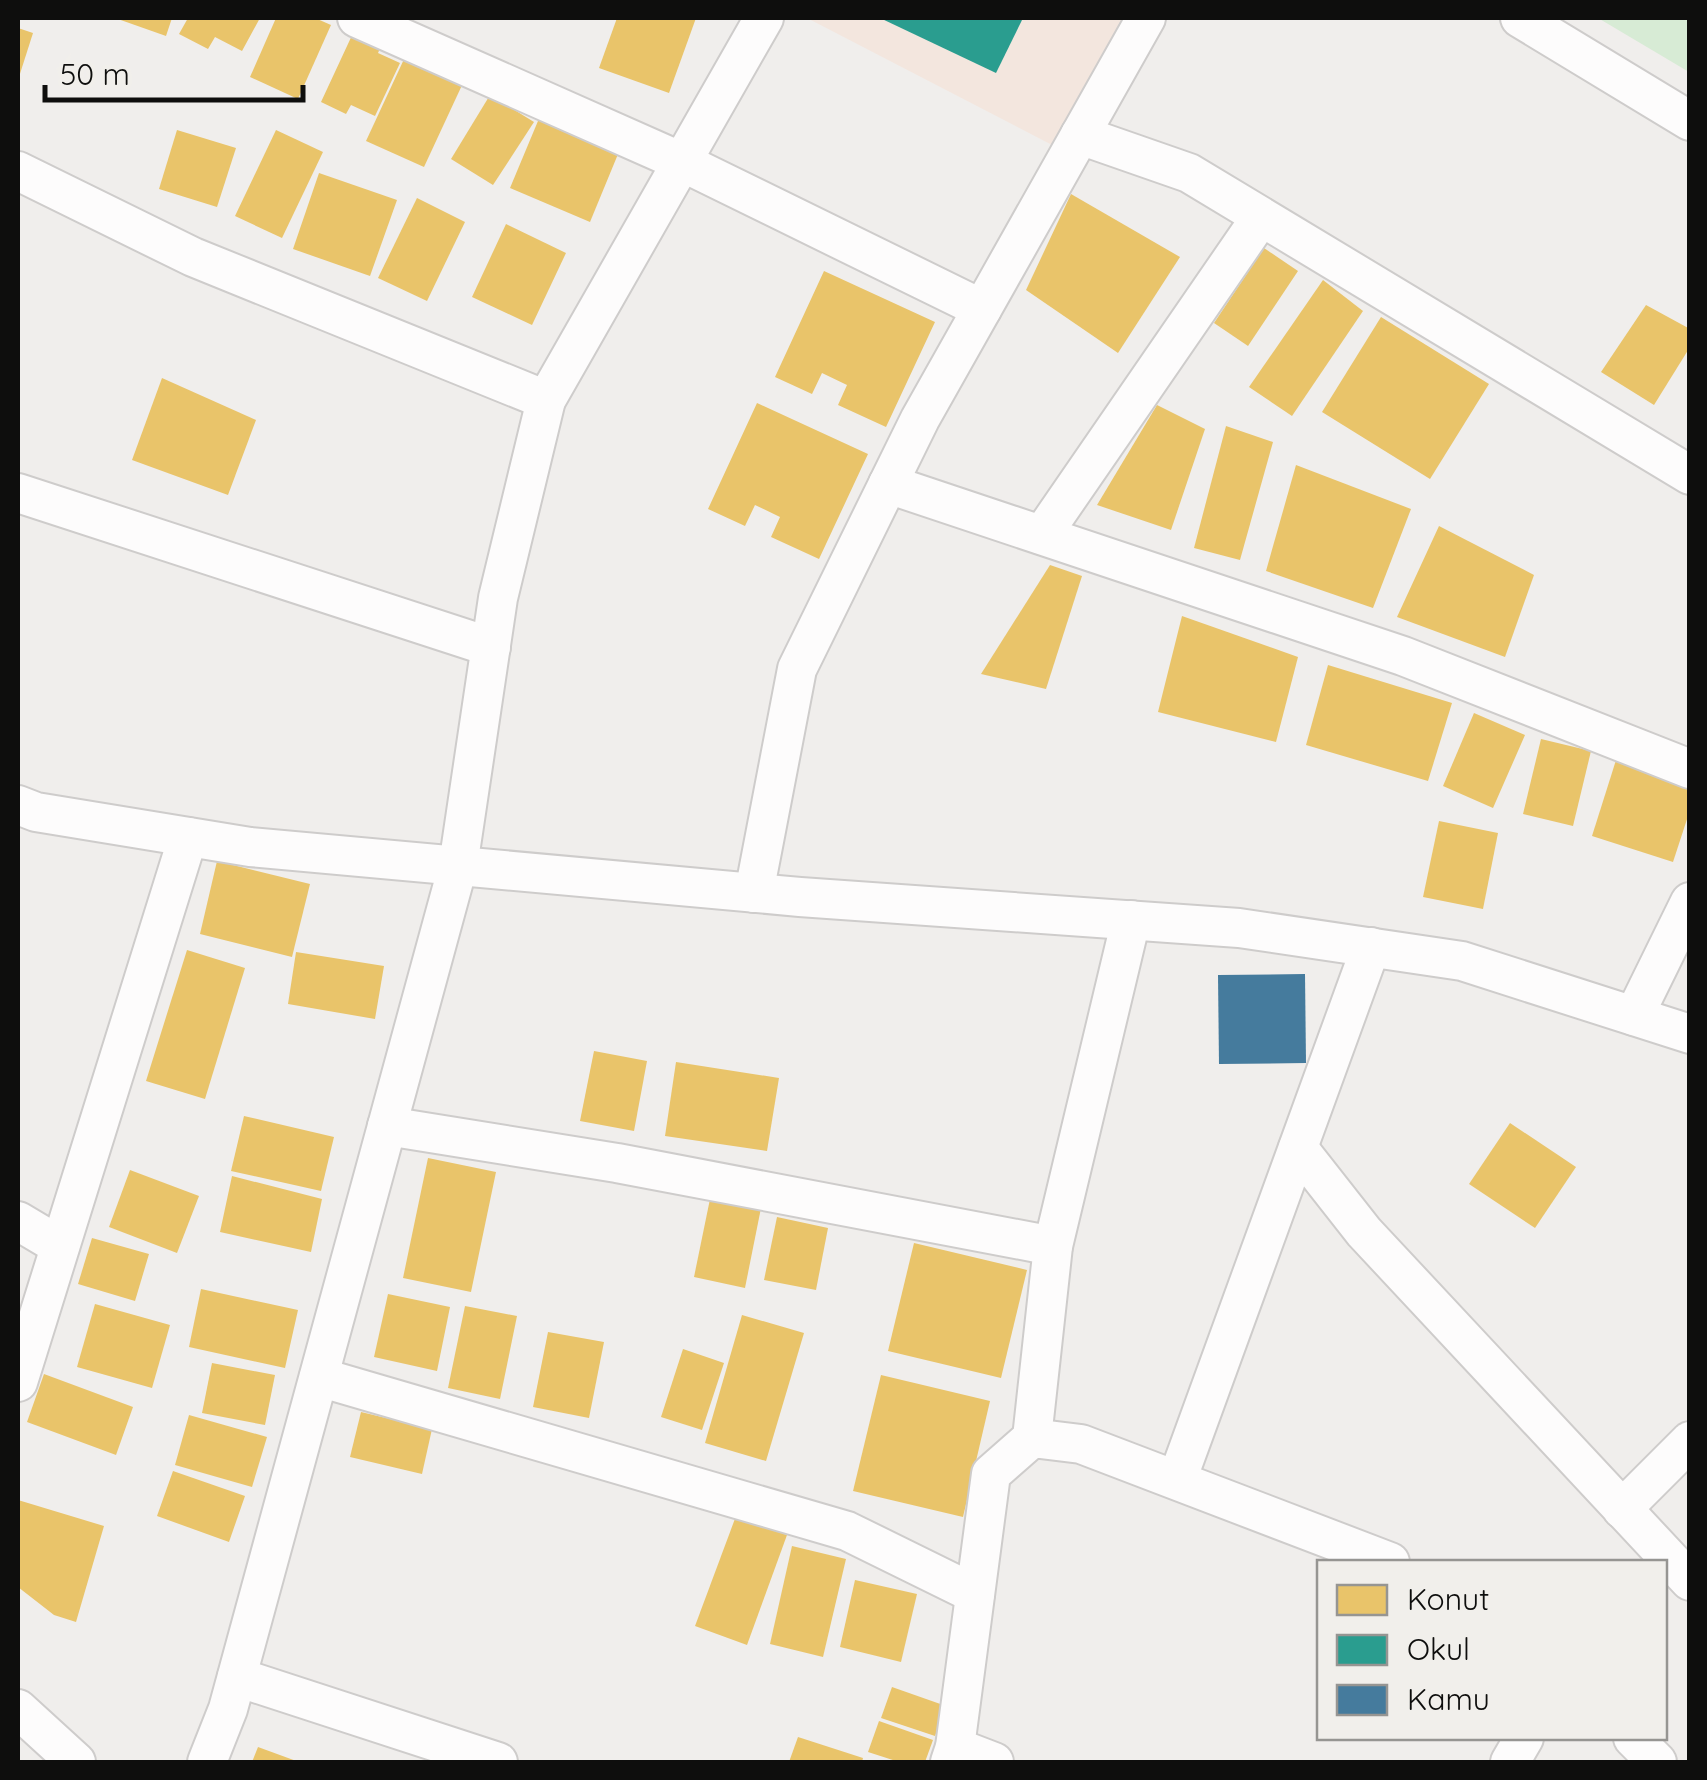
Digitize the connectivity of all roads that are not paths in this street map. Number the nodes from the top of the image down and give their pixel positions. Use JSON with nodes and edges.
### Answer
{"nodes":[{"id":1,"x":358,"y":18,"type":"edge"},
{"id":2,"x":764,"y":18,"type":"edge"},
{"id":3,"x":1146,"y":18,"type":"edge"},
{"id":4,"x":1520,"y":18,"type":"edge"},
{"id":5,"x":1690,"y":121,"type":"edge"},
{"id":6,"x":1080,"y":135,"type":"junction"},
{"id":7,"x":682,"y":162,"type":"junction"},
{"id":8,"x":18,"y":170,"type":"edge"},
{"id":9,"x":1262,"y":217,"type":"junction"},
{"id":10,"x":982,"y":309,"type":"junction"},
{"id":11,"x":546,"y":400,"type":"junction"},
{"id":12,"x":1690,"y":474,"type":"edge"},
{"id":13,"x":888,"y":484,"type":"junction"},
{"id":14,"x":18,"y":493,"type":"edge"},
{"id":15,"x":1042,"y":535,"type":"junction"},
{"id":16,"x":490,"y":647,"type":"junction"},
{"id":17,"x":1690,"y":769,"type":"edge"},
{"id":18,"x":18,"y":806,"type":"edge"},
{"id":19,"x":188,"y":837,"type":"junction"},
{"id":20,"x":458,"y":866,"type":"junction"},
{"id":21,"x":754,"y":893,"type":"junction"},
{"id":22,"x":1690,"y":902,"type":"edge"},
{"id":23,"x":1132,"y":920,"type":"junction"},
{"id":24,"x":1372,"y":947,"type":"junction"},
{"id":25,"x":1634,"y":1016,"type":"junction"},
{"id":26,"x":1690,"y":1034,"type":"edge"},
{"id":27,"x":387,"y":1126,"type":"junction"},
{"id":28,"x":1298,"y":1148,"type":"junction"},
{"id":29,"x":18,"y":1221,"type":"edge"},
{"id":30,"x":60,"y":1246,"type":"junction"},
{"id":31,"x":1053,"y":1246,"type":"junction"},
{"id":32,"x":319,"y":1377,"type":"junction"},
{"id":33,"x":18,"y":1382,"type":"edge"},
{"id":34,"x":1032,"y":1438,"type":"junction"},
{"id":35,"x":1690,"y":1440,"type":"edge"},
{"id":36,"x":1177,"y":1480,"type":"junction"},
{"id":37,"x":1622,"y":1508,"type":"junction"},
{"id":38,"x":1385,"y":1560,"type":"edge"},
{"id":39,"x":1690,"y":1581,"type":"edge"},
{"id":40,"x":975,"y":1594,"type":"junction"},
{"id":41,"x":237,"y":1677,"type":"junction"},
{"id":42,"x":18,"y":1709,"type":"edge"},
{"id":43,"x":1523,"y":1740,"type":"edge"},
{"id":44,"x":1635,"y":1740,"type":"edge"},
{"id":45,"x":952,"y":1755,"type":"edge"},
{"id":46,"x":76,"y":1762,"type":"edge"},
{"id":47,"x":207,"y":1762,"type":"edge"},
{"id":48,"x":498,"y":1762,"type":"edge"},
{"id":49,"x":994,"y":1762,"type":"edge"},
{"id":50,"x":1510,"y":1762,"type":"edge"},
{"id":51,"x":1657,"y":1762,"type":"edge"}],
"edges":[{"from":1,"to":7,"type":"street"},
{"from":2,"to":7,"type":"street"},
{"from":3,"to":6,"type":"street"},
{"from":4,"to":5,"type":"street"},
{"from":6,"to":9,"type":"street"},
{"from":6,"to":10,"type":"street"},
{"from":7,"to":10,"type":"street"},
{"from":7,"to":11,"type":"street"},
{"from":8,"to":11,"type":"street"},
{"from":9,"to":12,"type":"street"},
{"from":9,"to":15,"type":"street"},
{"from":10,"to":13,"type":"street"},
{"from":11,"to":16,"type":"street"},
{"from":13,"to":15,"type":"street"},
{"from":13,"to":21,"type":"street"},
{"from":14,"to":16,"type":"street"},
{"from":15,"to":17,"type":"street"},
{"from":16,"to":20,"type":"street"},
{"from":18,"to":19,"type":"street"},
{"from":19,"to":20,"type":"street"},
{"from":19,"to":30,"type":"street"},
{"from":20,"to":21,"type":"street"},
{"from":20,"to":27,"type":"street"},
{"from":21,"to":23,"type":"street"},
{"from":22,"to":25,"type":"street"},
{"from":23,"to":24,"type":"street"},
{"from":23,"to":31,"type":"street"},
{"from":24,"to":25,"type":"street"},
{"from":24,"to":28,"type":"street"},
{"from":25,"to":26,"type":"street"},
{"from":27,"to":31,"type":"street"},
{"from":27,"to":32,"type":"street"},
{"from":28,"to":36,"type":"street"},
{"from":28,"to":37,"type":"street"},
{"from":29,"to":30,"type":"street"},
{"from":30,"to":33,"type":"street"},
{"from":31,"to":34,"type":"street"},
{"from":32,"to":40,"type":"street"},
{"from":32,"to":41,"type":"street"},
{"from":34,"to":36,"type":"street"},
{"from":34,"to":40,"type":"street"},
{"from":35,"to":37,"type":"street"},
{"from":36,"to":38,"type":"street"},
{"from":37,"to":39,"type":"street"},
{"from":40,"to":45,"type":"street"},
{"from":41,"to":47,"type":"street"},
{"from":41,"to":48,"type":"street"},
{"from":42,"to":46,"type":"street"},
{"from":43,"to":50,"type":"street"},
{"from":44,"to":51,"type":"street"},
{"from":45,"to":49,"type":"street"}]}
